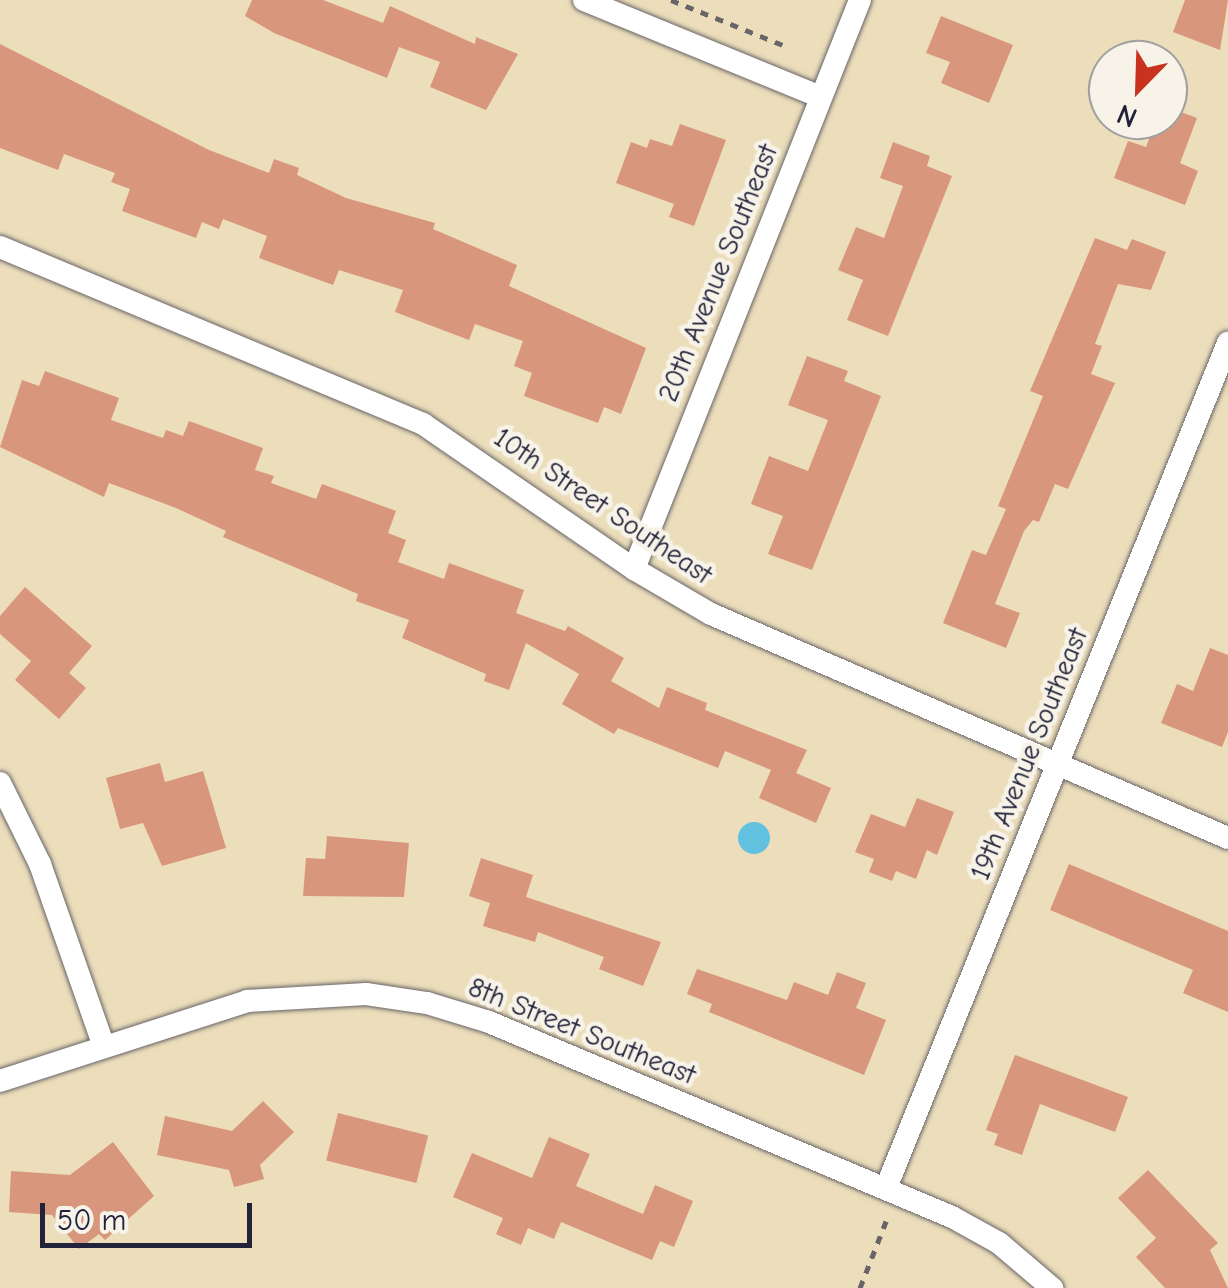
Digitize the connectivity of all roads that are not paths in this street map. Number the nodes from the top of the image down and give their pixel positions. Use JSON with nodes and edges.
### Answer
{"nodes":[{"id":1,"x":584,"y":0,"type":"edge"},
{"id":2,"x":860,"y":0,"type":"edge"},
{"id":3,"x":820,"y":97,"type":"junction"},
{"id":4,"x":0,"y":246,"type":"edge"},
{"id":5,"x":1228,"y":343,"type":"edge"},
{"id":6,"x":634,"y":569,"type":"junction"},
{"id":7,"x":1057,"y":765,"type":"junction"},
{"id":8,"x":0,"y":783,"type":"edge"},
{"id":9,"x":1228,"y":838,"type":"edge"},
{"id":10,"x":103,"y":1044,"type":"junction"},
{"id":11,"x":0,"y":1081,"type":"edge"},
{"id":12,"x":892,"y":1190,"type":"junction"},
{"id":13,"x":1052,"y":1288,"type":"edge"}],
"edges":[{"from":1,"to":3,"type":"street"},
{"from":2,"to":3,"type":"street","name":"20th Avenue Southeast"},
{"from":3,"to":6,"type":"street","name":"20th Avenue Southeast"},
{"from":4,"to":6,"type":"street","name":"10th Street Southeast"},
{"from":5,"to":7,"type":"street","name":"19th Avenue Southeast"},
{"from":6,"to":7,"type":"street","name":"10th Street Southeast"},
{"from":7,"to":9,"type":"street","name":"10th Street Southeast"},
{"from":7,"to":12,"type":"street","name":"19th Avenue Southeast"},
{"from":8,"to":10,"type":"street"},
{"from":10,"to":11,"type":"street","name":"8th Street Southeast"},
{"from":10,"to":12,"type":"street","name":"8th Street Southeast"},
{"from":12,"to":13,"type":"street","name":"8th Street Southeast"}]}
